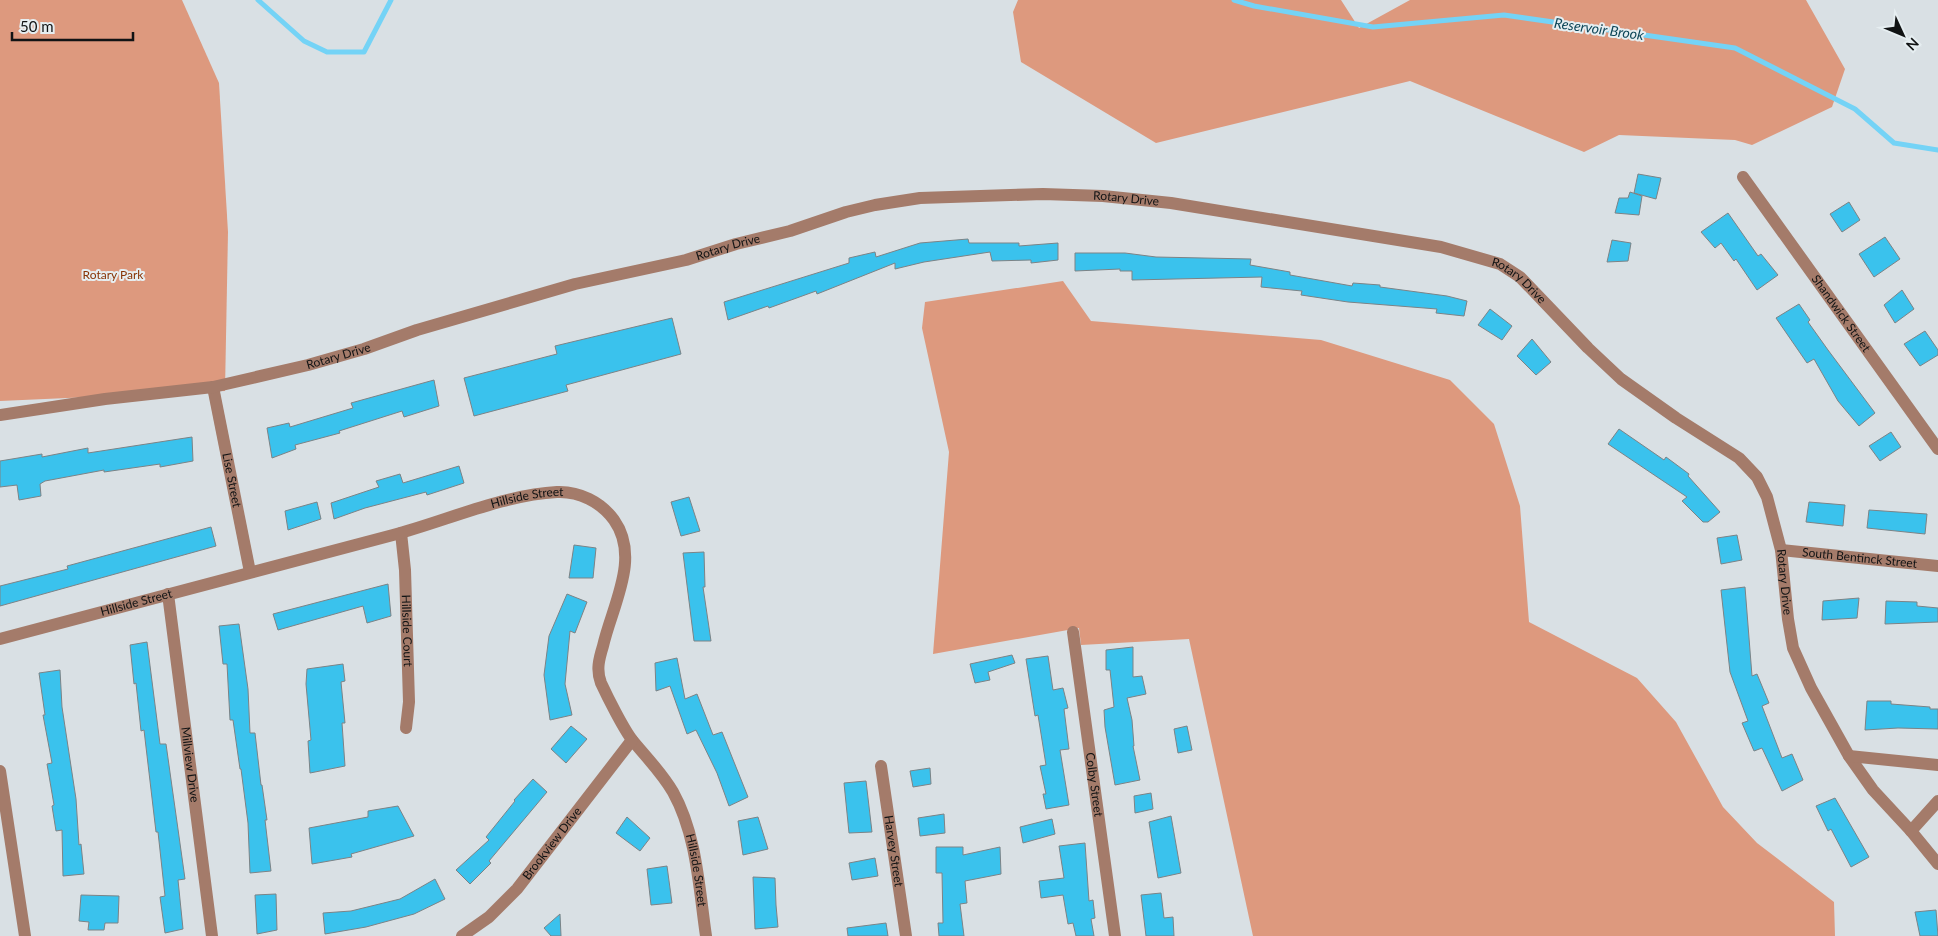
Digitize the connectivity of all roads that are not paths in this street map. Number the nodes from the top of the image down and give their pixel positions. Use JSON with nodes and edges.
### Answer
{"nodes":[{"id":1,"x":1742,"y":177,"type":"dead end"},
{"id":2,"x":214,"y":387,"type":"junction"},
{"id":3,"x":0,"y":415,"type":"edge"},
{"id":4,"x":1938,"y":449,"type":"edge"},
{"id":5,"x":401,"y":533,"type":"junction"},
{"id":6,"x":1781,"y":550,"type":"junction"},
{"id":7,"x":1938,"y":566,"type":"edge"},
{"id":8,"x":250,"y":572,"type":"junction"},
{"id":9,"x":168,"y":594,"type":"junction"},
{"id":10,"x":1073,"y":632,"type":"dead end"},
{"id":11,"x":0,"y":639,"type":"edge"},
{"id":12,"x":406,"y":728,"type":"dead end"},
{"id":13,"x":632,"y":740,"type":"junction"},
{"id":14,"x":1850,"y":756,"type":"junction"},
{"id":15,"x":1938,"y":765,"type":"edge"},
{"id":16,"x":881,"y":766,"type":"dead end"},
{"id":17,"x":0,"y":771,"type":"edge"},
{"id":18,"x":1938,"y":801,"type":"edge"},
{"id":19,"x":1911,"y":832,"type":"junction"},
{"id":20,"x":1938,"y":864,"type":"edge"},
{"id":21,"x":25,"y":936,"type":"edge"},
{"id":22,"x":212,"y":936,"type":"edge"},
{"id":23,"x":462,"y":936,"type":"edge"},
{"id":24,"x":706,"y":936,"type":"edge"},
{"id":25,"x":906,"y":936,"type":"edge"},
{"id":26,"x":1116,"y":936,"type":"edge"}],
"edges":[{"from":1,"to":4,"type":"street","name":"Shandwick Street"},
{"from":2,"to":3,"type":"street","name":"Rotary Drive"},
{"from":2,"to":6,"type":"street","name":"Rotary Drive"},
{"from":2,"to":8,"type":"street","name":"Lise Street"},
{"from":5,"to":8,"type":"street","name":"Hillside Street"},
{"from":5,"to":12,"type":"street","name":"Hillside Court"},
{"from":5,"to":13,"type":"street","name":"Hillside Street"},
{"from":6,"to":7,"type":"street","name":"South Bentinck Street"},
{"from":6,"to":14,"type":"street","name":"Rotary Drive"},
{"from":8,"to":9,"type":"street","name":"Hillside Street"},
{"from":9,"to":11,"type":"street","name":"Hillside Street"},
{"from":9,"to":22,"type":"street","name":"Millview Drive"},
{"from":10,"to":26,"type":"street","name":"Colby Street"},
{"from":13,"to":23,"type":"street","name":"Brookview Drive"},
{"from":13,"to":24,"type":"street","name":"Hillside Street"},
{"from":14,"to":15,"type":"street"},
{"from":14,"to":19,"type":"street","name":"Rotary Drive"},
{"from":16,"to":25,"type":"street","name":"Harvey Street"},
{"from":17,"to":21,"type":"street"},
{"from":18,"to":19,"type":"street"},
{"from":19,"to":20,"type":"street","name":"Rotary Drive"}]}
